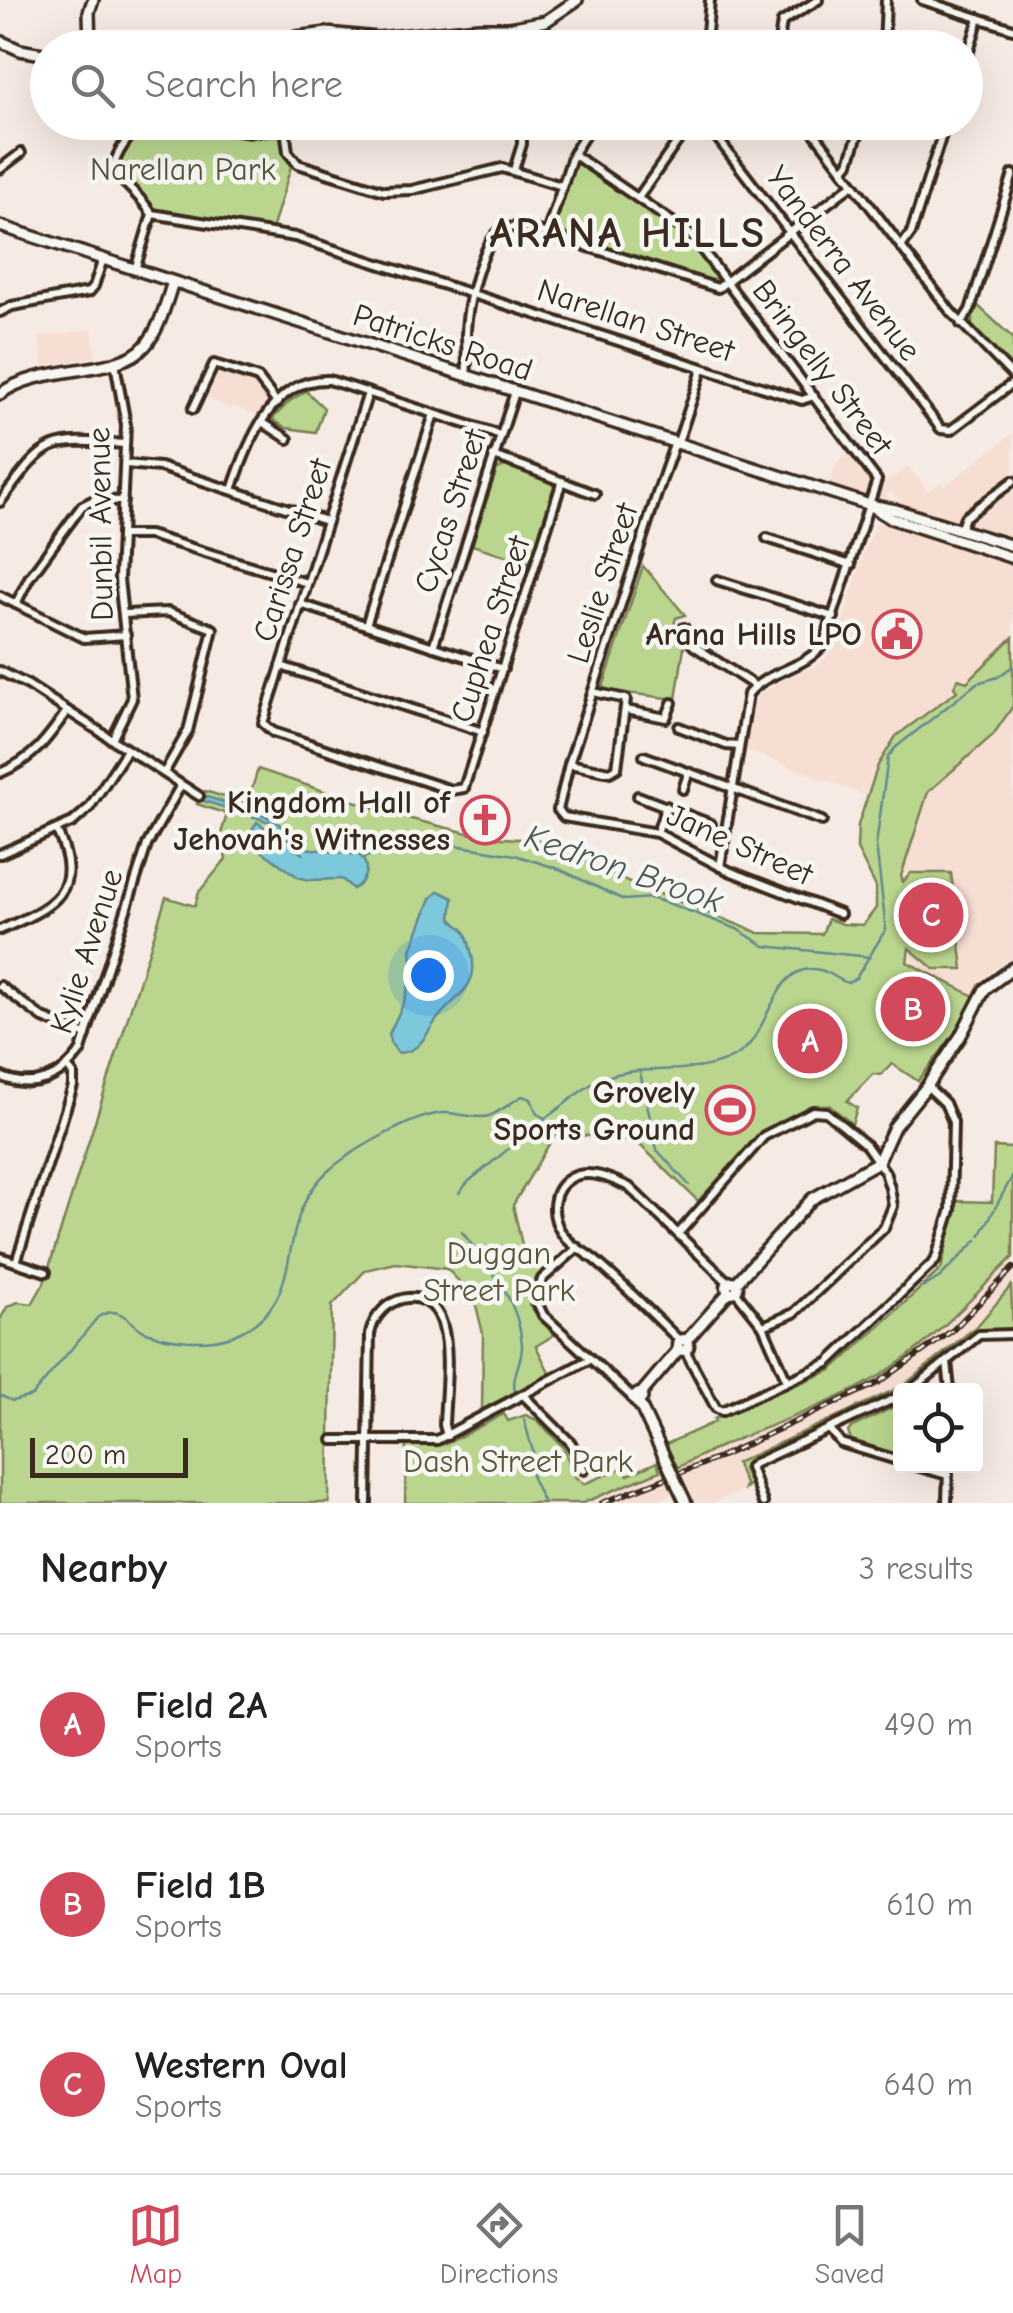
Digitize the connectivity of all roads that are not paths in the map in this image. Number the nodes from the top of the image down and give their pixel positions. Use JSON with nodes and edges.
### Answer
{"nodes":[{"id":1,"x":94,"y":0,"type":"edge"},
{"id":2,"x":577,"y":0,"type":"edge"},
{"id":3,"x":710,"y":0,"type":"edge"},
{"id":4,"x":818,"y":0,"type":"edge"},
{"id":5,"x":886,"y":0,"type":"edge"},
{"id":6,"x":922,"y":0,"type":"edge"},
{"id":7,"x":979,"y":18,"type":"junction"},
{"id":8,"x":1013,"y":29,"type":"edge"},
{"id":9,"x":90,"y":30,"type":"edge"},
{"id":10,"x":482,"y":30,"type":"edge"},
{"id":11,"x":707,"y":30,"type":"edge"},
{"id":12,"x":781,"y":30,"type":"edge"},
{"id":13,"x":885,"y":30,"type":"edge"},
{"id":14,"x":975,"y":30,"type":"edge"},
{"id":15,"x":0,"y":42,"type":"edge"},
{"id":16,"x":30,"y":52,"type":"edge"},
{"id":17,"x":127,"y":140,"type":"edge"},
{"id":18,"x":286,"y":140,"type":"edge"},
{"id":19,"x":522,"y":140,"type":"edge"},
{"id":20,"x":582,"y":140,"type":"edge"},
{"id":21,"x":678,"y":140,"type":"edge"},
{"id":22,"x":720,"y":140,"type":"edge"},
{"id":23,"x":820,"y":140,"type":"edge"},
{"id":24,"x":856,"y":140,"type":"edge"},
{"id":25,"x":940,"y":140,"type":"edge"},
{"id":26,"x":21,"y":153,"type":"dead end"},
{"id":27,"x":573,"y":154,"type":"junction"},
{"id":28,"x":0,"y":169,"type":"edge"},
{"id":29,"x":514,"y":170,"type":"junction"},
{"id":30,"x":843,"y":170,"type":"junction"},
{"id":31,"x":1013,"y":174,"type":"edge"},
{"id":32,"x":853,"y":184,"type":"junction"},
{"id":33,"x":562,"y":186,"type":"junction"},
{"id":34,"x":638,"y":198,"type":"junction"},
{"id":35,"x":152,"y":214,"type":"junction"},
{"id":36,"x":0,"y":226,"type":"edge"},
{"id":37,"x":790,"y":232,"type":"junction"},
{"id":38,"x":547,"y":234,"type":"junction"},
{"id":39,"x":901,"y":247,"type":"junction"},
{"id":40,"x":103,"y":260,"type":"junction"},
{"id":41,"x":136,"y":270,"type":"junction"},
{"id":42,"x":174,"y":282,"type":"junction"},
{"id":43,"x":727,"y":282,"type":"junction"},
{"id":44,"x":473,"y":294,"type":"junction"},
{"id":45,"x":0,"y":312,"type":"edge"},
{"id":46,"x":961,"y":324,"type":"junction"},
{"id":47,"x":116,"y":362,"type":"junction"},
{"id":48,"x":702,"y":370,"type":"junction"},
{"id":49,"x":466,"y":376,"type":"junction"},
{"id":50,"x":1013,"y":380,"type":"edge"},
{"id":51,"x":515,"y":392,"type":"junction"},
{"id":52,"x":368,"y":393,"type":"junction"},
{"id":53,"x":0,"y":394,"type":"edge"},
{"id":54,"x":814,"y":396,"type":"junction"},
{"id":55,"x":277,"y":402,"type":"junction"},
{"id":56,"x":193,"y":409,"type":"dead end"},
{"id":57,"x":434,"y":414,"type":"junction"},
{"id":58,"x":262,"y":422,"type":"junction"},
{"id":59,"x":500,"y":435,"type":"junction"},
{"id":60,"x":288,"y":439,"type":"dead end"},
{"id":61,"x":676,"y":443,"type":"junction"},
{"id":62,"x":125,"y":444,"type":"junction"},
{"id":63,"x":494,"y":456,"type":"junction"},
{"id":64,"x":125,"y":464,"type":"junction"},
{"id":65,"x":562,"y":481,"type":"junction"},
{"id":66,"x":1013,"y":481,"type":"edge"},
{"id":67,"x":232,"y":490,"type":"junction"},
{"id":68,"x":596,"y":494,"type":"dead end"},
{"id":69,"x":2,"y":497,"type":"edge"},
{"id":70,"x":123,"y":501,"type":"junction"},
{"id":71,"x":870,"y":505,"type":"junction"},
{"id":72,"x":326,"y":521,"type":"junction"},
{"id":73,"x":958,"y":534,"type":"junction"},
{"id":74,"x":122,"y":535,"type":"junction"},
{"id":75,"x":767,"y":538,"type":"dead end"},
{"id":76,"x":1013,"y":546,"type":"edge"},
{"id":77,"x":1013,"y":558,"type":"edge"},
{"id":78,"x":851,"y":565,"type":"junction"},
{"id":79,"x":716,"y":580,"type":"dead end"},
{"id":80,"x":307,"y":582,"type":"junction"},
{"id":81,"x":0,"y":596,"type":"edge"},
{"id":82,"x":16,"y":604,"type":"junction"},
{"id":83,"x":300,"y":604,"type":"junction"},
{"id":84,"x":124,"y":614,"type":"junction"},
{"id":85,"x":834,"y":617,"type":"junction"},
{"id":86,"x":366,"y":625,"type":"junction"},
{"id":87,"x":684,"y":628,"type":"dead end"},
{"id":88,"x":126,"y":635,"type":"junction"},
{"id":89,"x":433,"y":647,"type":"junction"},
{"id":90,"x":281,"y":666,"type":"junction"},
{"id":91,"x":503,"y":669,"type":"junction"},
{"id":92,"x":0,"y":671,"type":"edge"},
{"id":93,"x":755,"y":686,"type":"junction"},
{"id":94,"x":593,"y":692,"type":"junction"},
{"id":95,"x":672,"y":703,"type":"dead end"},
{"id":96,"x":626,"y":710,"type":"junction"},
{"id":97,"x":67,"y":711,"type":"junction"},
{"id":98,"x":668,"y":718,"type":"junction"},
{"id":99,"x":680,"y":727,"type":"dead end"},
{"id":100,"x":668,"y":730,"type":"dead end"},
{"id":101,"x":483,"y":732,"type":"junction"},
{"id":102,"x":112,"y":740,"type":"junction"},
{"id":103,"x":738,"y":746,"type":"junction"},
{"id":104,"x":127,"y":750,"type":"junction"},
{"id":105,"x":644,"y":756,"type":"dead end"},
{"id":106,"x":569,"y":764,"type":"junction"},
{"id":107,"x":0,"y":773,"type":"edge"},
{"id":108,"x":164,"y":774,"type":"junction"},
{"id":109,"x":688,"y":774,"type":"junction"},
{"id":110,"x":181,"y":784,"type":"junction"},
{"id":111,"x":732,"y":787,"type":"junction"},
{"id":112,"x":683,"y":789,"type":"dead end"},
{"id":113,"x":461,"y":790,"type":"joint"},
{"id":114,"x":199,"y":796,"type":"dead end"},
{"id":115,"x":638,"y":796,"type":"dead end"},
{"id":116,"x":666,"y":806,"type":"junction"},
{"id":117,"x":560,"y":814,"type":"joint"},
{"id":118,"x":822,"y":820,"type":"dead end"},
{"id":119,"x":711,"y":824,"type":"dead end"},
{"id":120,"x":58,"y":830,"type":"junction"},
{"id":121,"x":657,"y":832,"type":"junction"},
{"id":122,"x":0,"y":854,"type":"edge"},
{"id":123,"x":720,"y":867,"type":"junction"},
{"id":124,"x":840,"y":914,"type":"dead end"},
{"id":125,"x":0,"y":930,"type":"edge"},
{"id":126,"x":1013,"y":968,"type":"edge"},
{"id":127,"x":0,"y":986,"type":"edge"},
{"id":128,"x":86,"y":1035,"type":"junction"},
{"id":129,"x":67,"y":1067,"type":"junction"},
{"id":130,"x":0,"y":1076,"type":"edge"},
{"id":131,"x":927,"y":1086,"type":"junction"},
{"id":132,"x":878,"y":1162,"type":"junction"},
{"id":133,"x":678,"y":1234,"type":"junction"},
{"id":134,"x":577,"y":1248,"type":"junction"},
{"id":135,"x":0,"y":1257,"type":"edge"},
{"id":136,"x":16,"y":1262,"type":"junction"},
{"id":137,"x":46,"y":1272,"type":"dead end"},
{"id":138,"x":733,"y":1287,"type":"junction"},
{"id":139,"x":763,"y":1326,"type":"junction"},
{"id":140,"x":1013,"y":1334,"type":"edge"},
{"id":141,"x":682,"y":1345,"type":"junction"},
{"id":142,"x":590,"y":1359,"type":"junction"},
{"id":143,"x":947,"y":1361,"type":"junction"},
{"id":144,"x":787,"y":1382,"type":"junction"},
{"id":145,"x":919,"y":1383,"type":"edge"},
{"id":146,"x":949,"y":1383,"type":"edge"},
{"id":147,"x":524,"y":1396,"type":"junction"},
{"id":148,"x":637,"y":1398,"type":"junction"},
{"id":149,"x":893,"y":1399,"type":"edge"},
{"id":150,"x":830,"y":1430,"type":"junction"},
{"id":151,"x":447,"y":1436,"type":"junction"},
{"id":152,"x":333,"y":1440,"type":"dead end"},
{"id":153,"x":368,"y":1440,"type":"junction"},
{"id":154,"x":893,"y":1459,"type":"edge"},
{"id":155,"x":584,"y":1470,"type":"dead end"},
{"id":156,"x":938,"y":1473,"type":"edge"},
{"id":157,"x":948,"y":1476,"type":"joint"},
{"id":158,"x":367,"y":1503,"type":"edge"},
{"id":159,"x":684,"y":1503,"type":"edge"},
{"id":160,"x":763,"y":1503,"type":"edge"},
{"id":161,"x":947,"y":1503,"type":"edge"}],
"edges":[{"from":1,"to":9,"type":"street"},
{"from":2,"to":10,"type":"street"},
{"from":3,"to":11,"type":"street"},
{"from":4,"to":12,"type":"street"},
{"from":5,"to":13,"type":"street"},
{"from":6,"to":7,"type":"street"},
{"from":7,"to":8,"type":"street"},
{"from":7,"to":14,"type":"street"},
{"from":15,"to":16,"type":"street"},
{"from":17,"to":35,"type":"street"},
{"from":18,"to":29,"type":"street"},
{"from":19,"to":29,"type":"street"},
{"from":20,"to":27,"type":"street"},
{"from":21,"to":34,"type":"street"},
{"from":22,"to":37,"type":"street","name":"Yanderra Avenue"},
{"from":23,"to":30,"type":"street"},
{"from":24,"to":30,"type":"street"},
{"from":25,"to":39,"type":"street"},
{"from":26,"to":28,"type":"street"},
{"from":27,"to":33,"type":"street"},
{"from":27,"to":34,"type":"street","name":"Bringelly Street"},
{"from":29,"to":33,"type":"street"},
{"from":30,"to":32,"type":"street"},
{"from":31,"to":46,"type":"street"},
{"from":32,"to":37,"type":"street"},
{"from":32,"to":39,"type":"street"},
{"from":33,"to":38,"type":"street"},
{"from":34,"to":43,"type":"street","name":"Bringelly Street"},
{"from":35,"to":41,"type":"street"},
{"from":35,"to":44,"type":"street","name":"Narellan Street"},
{"from":36,"to":40,"type":"street","name":"Patricks Road"},
{"from":37,"to":43,"type":"street"},
{"from":37,"to":50,"type":"street","name":"Yanderra Avenue"},
{"from":38,"to":43,"type":"street"},
{"from":38,"to":44,"type":"street"},
{"from":39,"to":46,"type":"street"},
{"from":40,"to":41,"type":"street","name":"Patricks Road"},
{"from":40,"to":45,"type":"street"},
{"from":41,"to":42,"type":"street","name":"Patricks Road"},
{"from":42,"to":47,"type":"street"},
{"from":42,"to":49,"type":"street","name":"Patricks Road"},
{"from":43,"to":54,"type":"street","name":"Bringelly Street"},
{"from":44,"to":48,"type":"street","name":"Narellan Street"},
{"from":44,"to":49,"type":"street"},
{"from":46,"to":50,"type":"street"},
{"from":47,"to":53,"type":"street"},
{"from":47,"to":62,"type":"street","name":"Dunbil Avenue"},
{"from":48,"to":54,"type":"street","name":"Narellan Street"},
{"from":48,"to":61,"type":"street","name":"Leslie Street"},
{"from":49,"to":51,"type":"street","name":"Patricks Road"},
{"from":51,"to":59,"type":"street","name":"Cycas Street"},
{"from":51,"to":61,"type":"street","name":"Patricks Road"},
{"from":52,"to":55,"type":"street"},
{"from":52,"to":57,"type":"street"},
{"from":52,"to":72,"type":"street","name":"Carissa Street"},
{"from":54,"to":71,"type":"street","name":"Bringelly Street"},
{"from":55,"to":56,"type":"street"},
{"from":55,"to":58,"type":"street"},
{"from":57,"to":59,"type":"street"},
{"from":57,"to":86,"type":"street"},
{"from":58,"to":60,"type":"street"},
{"from":58,"to":67,"type":"street"},
{"from":59,"to":63,"type":"street","name":"Cycas Street"},
{"from":61,"to":71,"type":"street","name":"Patricks Road"},
{"from":61,"to":94,"type":"street","name":"Leslie Street"},
{"from":62,"to":64,"type":"street","name":"Dunbil Avenue"},
{"from":62,"to":69,"type":"street"},
{"from":63,"to":65,"type":"street"},
{"from":63,"to":89,"type":"street","name":"Cycas Street"},
{"from":64,"to":67,"type":"street"},
{"from":64,"to":70,"type":"street","name":"Dunbil Avenue"},
{"from":65,"to":68,"type":"street"},
{"from":65,"to":91,"type":"street","name":"Cuphea Street"},
{"from":66,"to":73,"type":"street"},
{"from":67,"to":72,"type":"street"},
{"from":70,"to":74,"type":"street","name":"Dunbil Avenue"},
{"from":70,"to":82,"type":"street"},
{"from":71,"to":73,"type":"street","name":"Patricks Road"},
{"from":71,"to":78,"type":"street"},
{"from":72,"to":80,"type":"street","name":"Carissa Street"},
{"from":73,"to":76,"type":"street","name":"Patricks Road"},
{"from":73,"to":77,"type":"street","name":"Patricks Road"},
{"from":74,"to":80,"type":"street"},
{"from":74,"to":84,"type":"street","name":"Dunbil Avenue"},
{"from":75,"to":78,"type":"street"},
{"from":78,"to":85,"type":"street"},
{"from":79,"to":85,"type":"street"},
{"from":80,"to":83,"type":"street","name":"Carissa Street"},
{"from":81,"to":82,"type":"street"},
{"from":82,"to":88,"type":"street"},
{"from":83,"to":86,"type":"street"},
{"from":83,"to":90,"type":"street","name":"Carissa Street"},
{"from":84,"to":88,"type":"street","name":"Dunbil Avenue"},
{"from":84,"to":108,"type":"street"},
{"from":85,"to":93,"type":"street"},
{"from":86,"to":89,"type":"street"},
{"from":87,"to":93,"type":"street"},
{"from":88,"to":102,"type":"street","name":"Dunbil Avenue"},
{"from":89,"to":91,"type":"street"},
{"from":90,"to":101,"type":"street"},
{"from":90,"to":113,"type":"street","name":"Carissa Street"},
{"from":91,"to":101,"type":"street","name":"Cuphea Street"},
{"from":92,"to":97,"type":"street"},
{"from":93,"to":103,"type":"street"},
{"from":94,"to":96,"type":"street"},
{"from":94,"to":106,"type":"street","name":"Leslie Street"},
{"from":95,"to":98,"type":"street"},
{"from":96,"to":98,"type":"street"},
{"from":96,"to":106,"type":"street"},
{"from":97,"to":102,"type":"street"},
{"from":97,"to":107,"type":"street"},
{"from":98,"to":100,"type":"street"},
{"from":99,"to":103,"type":"street"},
{"from":101,"to":113,"type":"street","name":"Cuphea Street"},
{"from":102,"to":104,"type":"street"},
{"from":103,"to":111,"type":"street"},
{"from":104,"to":108,"type":"street"},
{"from":104,"to":120,"type":"street"},
{"from":105,"to":109,"type":"street"},
{"from":106,"to":117,"type":"street","name":"Leslie Street"},
{"from":108,"to":110,"type":"street"},
{"from":109,"to":111,"type":"street"},
{"from":109,"to":112,"type":"street"},
{"from":110,"to":114,"type":"street"},
{"from":110,"to":128,"type":"street","name":"Kylie Avenue"},
{"from":111,"to":118,"type":"street"},
{"from":111,"to":123,"type":"street"},
{"from":115,"to":116,"type":"street"},
{"from":116,"to":119,"type":"street"},
{"from":116,"to":121,"type":"street"},
{"from":117,"to":121,"type":"street","name":"Jane Street"},
{"from":120,"to":122,"type":"street"},
{"from":120,"to":125,"type":"street"},
{"from":121,"to":123,"type":"street","name":"Jane Street"},
{"from":123,"to":124,"type":"street","name":"Jane Street"},
{"from":126,"to":131,"type":"street"},
{"from":127,"to":128,"type":"street"},
{"from":128,"to":129,"type":"street","name":"Kylie Avenue"},
{"from":129,"to":130,"type":"street","name":"Kylie Avenue"},
{"from":129,"to":136,"type":"street"},
{"from":131,"to":132,"type":"street"},
{"from":131,"to":144,"type":"street"},
{"from":132,"to":133,"type":"street"},
{"from":132,"to":138,"type":"street"},
{"from":132,"to":139,"type":"street"},
{"from":133,"to":134,"type":"street"},
{"from":133,"to":138,"type":"street"},
{"from":134,"to":141,"type":"street"},
{"from":134,"to":142,"type":"street"},
{"from":135,"to":136,"type":"street"},
{"from":136,"to":137,"type":"street"},
{"from":138,"to":139,"type":"street"},
{"from":138,"to":141,"type":"street"},
{"from":139,"to":144,"type":"street"},
{"from":140,"to":143,"type":"street"},
{"from":141,"to":144,"type":"street"},
{"from":141,"to":148,"type":"street"},
{"from":142,"to":147,"type":"street"},
{"from":142,"to":148,"type":"street"},
{"from":143,"to":145,"type":"street"},
{"from":143,"to":146,"type":"street"},
{"from":147,"to":151,"type":"street"},
{"from":147,"to":155,"type":"street"},
{"from":148,"to":159,"type":"street","bridge":true},
{"from":149,"to":150,"type":"street"},
{"from":150,"to":154,"type":"street"},
{"from":150,"to":160,"type":"street"},
{"from":151,"to":153,"type":"street"},
{"from":151,"to":153,"type":"street"},
{"from":152,"to":153,"type":"street"},
{"from":153,"to":158,"type":"street"},
{"from":156,"to":157,"type":"street"},
{"from":157,"to":161,"type":"street"}]}
